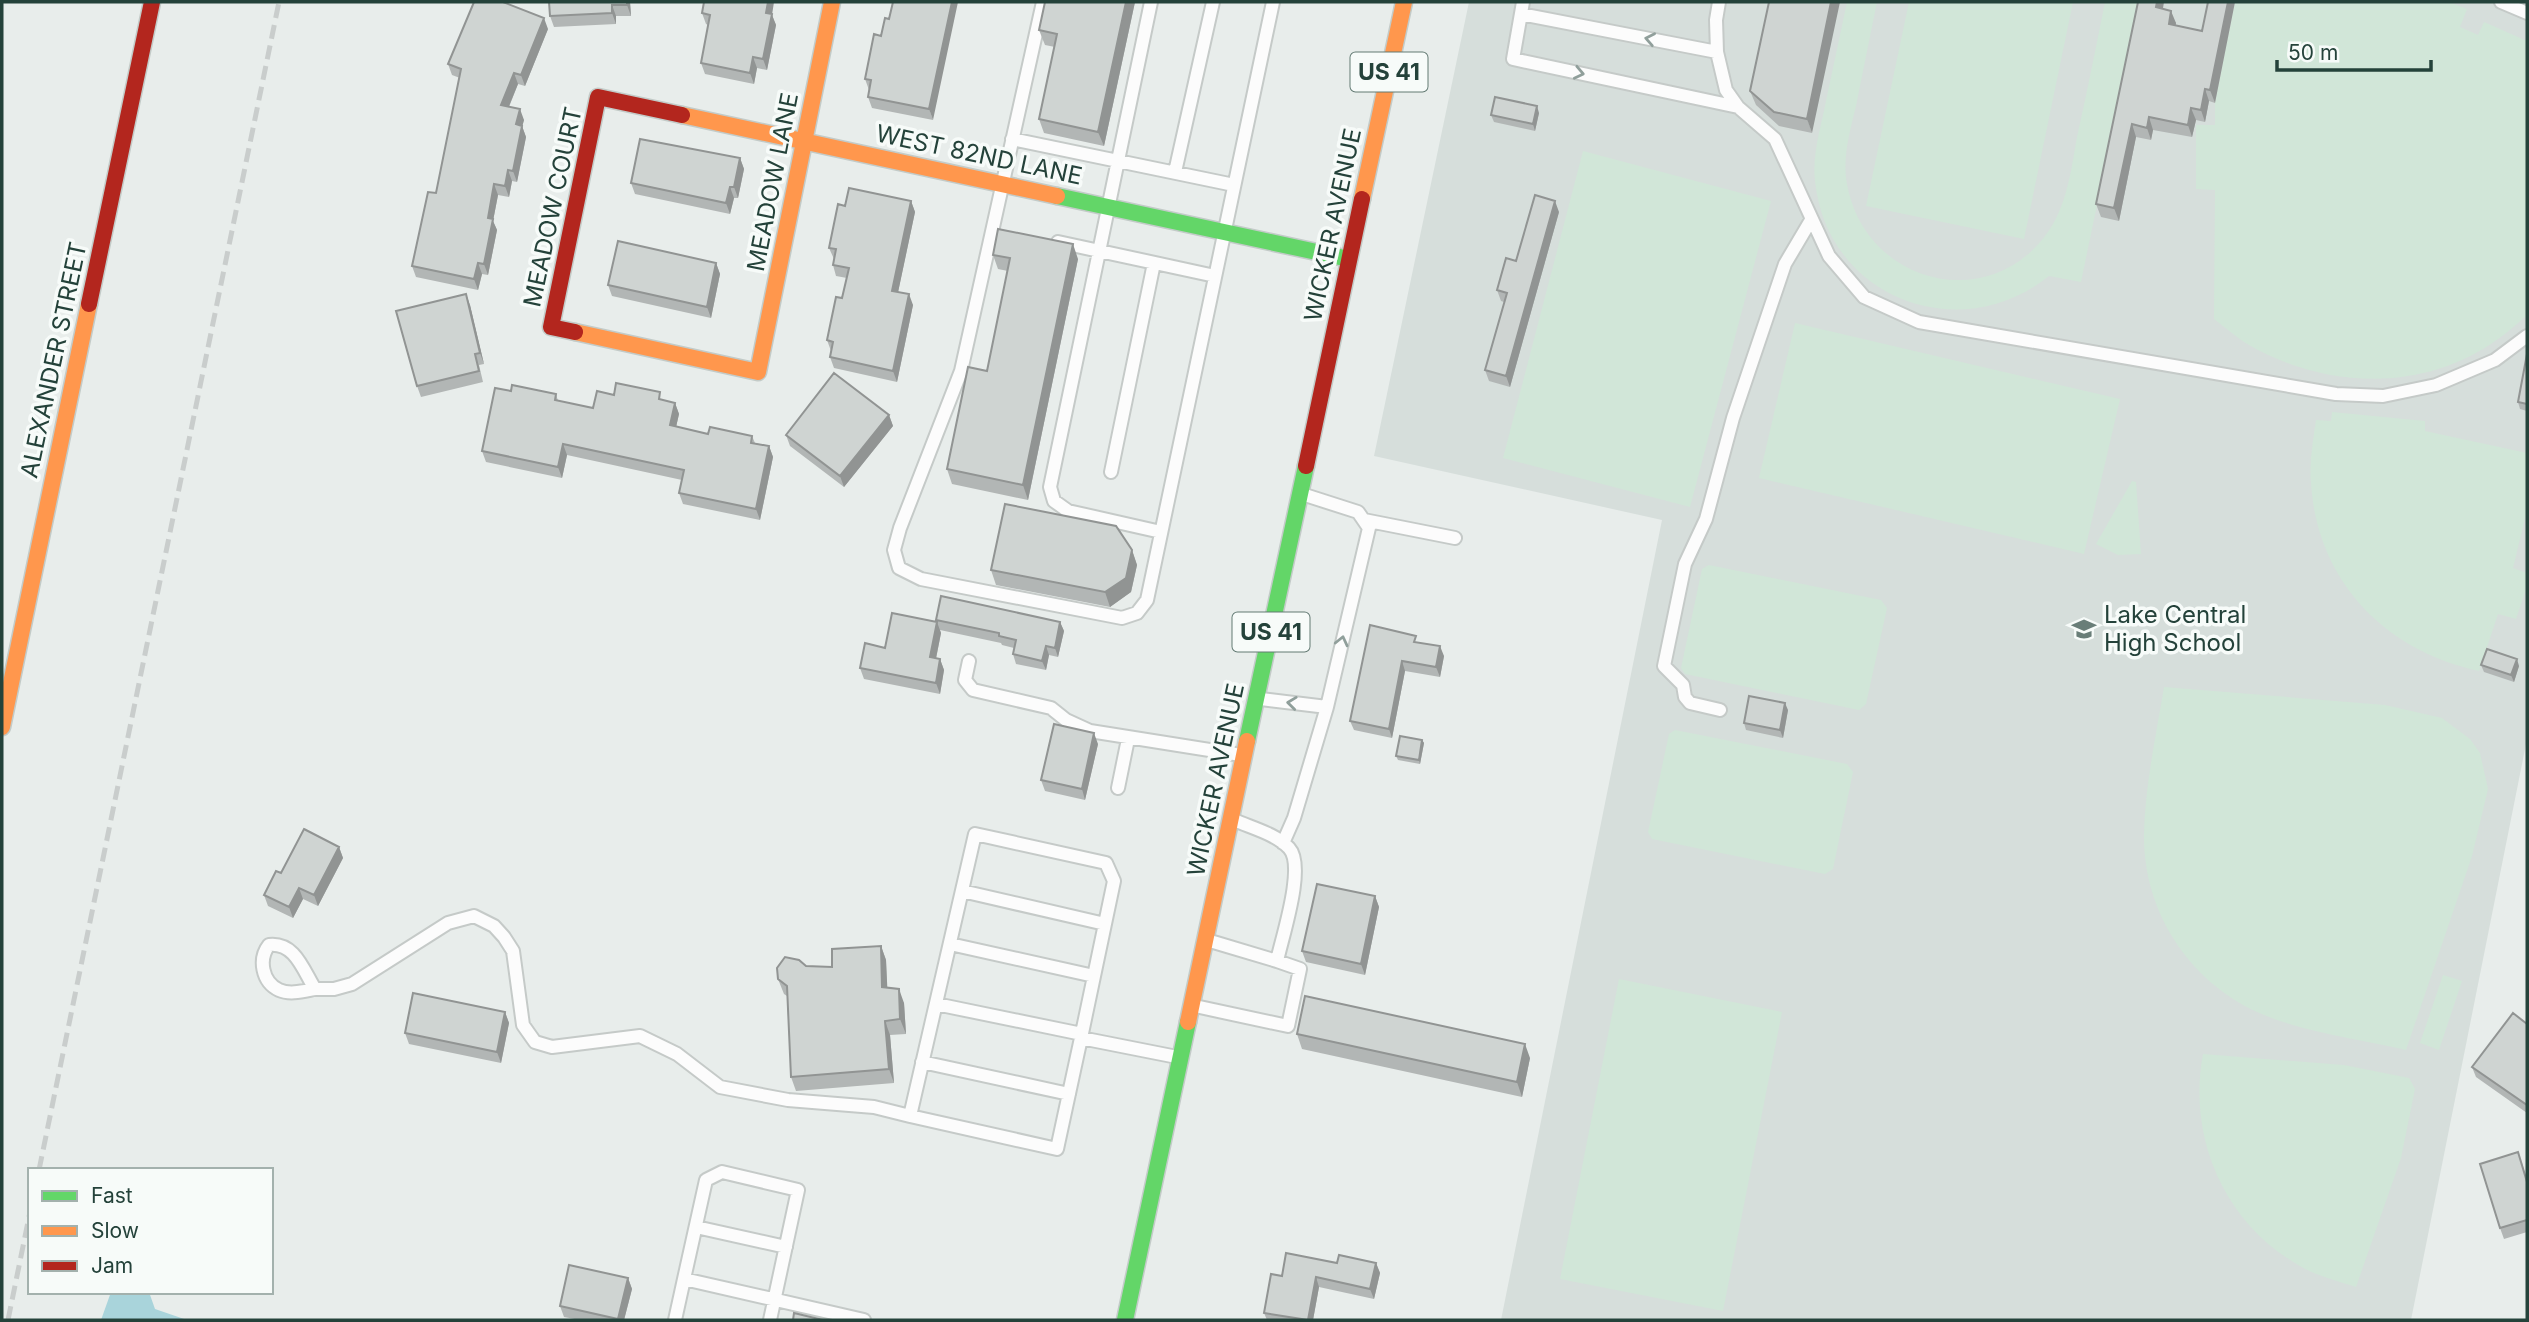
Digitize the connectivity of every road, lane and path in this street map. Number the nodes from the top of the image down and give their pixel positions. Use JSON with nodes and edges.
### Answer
{"nodes":[{"id":1,"x":152,"y":2,"type":"edge"},
{"id":2,"x":832,"y":2,"type":"edge"},
{"id":3,"x":1043,"y":2,"type":"edge"},
{"id":4,"x":1151,"y":2,"type":"edge"},
{"id":5,"x":1213,"y":2,"type":"edge"},
{"id":6,"x":1273,"y":2,"type":"edge"},
{"id":7,"x":1404,"y":2,"type":"edge"},
{"id":8,"x":1719,"y":2,"type":"edge"},
{"id":9,"x":2501,"y":2,"type":"edge"},
{"id":10,"x":2516,"y":5,"type":"edge"},
{"id":11,"x":1522,"y":8,"type":"edge"},
{"id":12,"x":2527,"y":13,"type":"edge"},
{"id":13,"x":1717,"y":52,"type":"junction"},
{"id":14,"x":598,"y":97,"type":"joint"},
{"id":15,"x":1738,"y":107,"type":"junction"},
{"id":16,"x":1012,"y":139,"type":"junction"},
{"id":17,"x":805,"y":140,"type":"junction"},
{"id":18,"x":1118,"y":160,"type":"junction"},
{"id":19,"x":1174,"y":172,"type":"junction"},
{"id":20,"x":1002,"y":183,"type":"junction"},
{"id":21,"x":1234,"y":185,"type":"junction"},
{"id":22,"x":1108,"y":206,"type":"junction"},
{"id":23,"x":1811,"y":220,"type":"junction"},
{"id":24,"x":992,"y":228,"type":"junction"},
{"id":25,"x":1006,"y":231,"type":"edge"},
{"id":26,"x":1224,"y":232,"type":"junction"},
{"id":27,"x":1046,"y":240,"type":"edge"},
{"id":28,"x":1099,"y":251,"type":"junction"},
{"id":29,"x":1349,"y":259,"type":"junction"},
{"id":30,"x":1154,"y":263,"type":"junction"},
{"id":31,"x":1215,"y":276,"type":"junction"},
{"id":32,"x":2527,"y":336,"type":"edge"},
{"id":33,"x":758,"y":372,"type":"joint"},
{"id":34,"x":1111,"y":472,"type":"dead end"},
{"id":35,"x":1300,"y":494,"type":"junction"},
{"id":36,"x":1364,"y":520,"type":"junction"},
{"id":37,"x":1161,"y":532,"type":"junction"},
{"id":38,"x":1455,"y":538,"type":"dead end"},
{"id":39,"x":968,"y":661,"type":"dead end"},
{"id":40,"x":1256,"y":698,"type":"junction"},
{"id":41,"x":1327,"y":707,"type":"junction"},
{"id":42,"x":1720,"y":710,"type":"dead end"},
{"id":43,"x":2,"y":727,"type":"edge"},
{"id":44,"x":1128,"y":739,"type":"junction"},
{"id":45,"x":1244,"y":756,"type":"junction"},
{"id":46,"x":1118,"y":788,"type":"dead end"},
{"id":47,"x":1231,"y":819,"type":"junction"},
{"id":48,"x":1283,"y":843,"type":"junction"},
{"id":49,"x":962,"y":891,"type":"junction"},
{"id":50,"x":1105,"y":924,"type":"junction"},
{"id":51,"x":1205,"y":940,"type":"junction"},
{"id":52,"x":950,"y":944,"type":"junction"},
{"id":53,"x":1277,"y":961,"type":"junction"},
{"id":54,"x":1094,"y":976,"type":"junction"},
{"id":55,"x":315,"y":989,"type":"junction"},
{"id":56,"x":936,"y":1004,"type":"junction"},
{"id":57,"x":1192,"y":1005,"type":"junction"},
{"id":58,"x":1081,"y":1036,"type":"junction"},
{"id":59,"x":1180,"y":1058,"type":"junction"},
{"id":60,"x":922,"y":1062,"type":"junction"},
{"id":61,"x":1069,"y":1094,"type":"junction"},
{"id":62,"x":910,"y":1116,"type":"junction"},
{"id":63,"x":696,"y":1227,"type":"junction"},
{"id":64,"x":786,"y":1247,"type":"junction"},
{"id":65,"x":684,"y":1279,"type":"junction"},
{"id":66,"x":775,"y":1300,"type":"junction"},
{"id":67,"x":675,"y":1320,"type":"edge"},
{"id":68,"x":770,"y":1320,"type":"edge"},
{"id":69,"x":864,"y":1320,"type":"edge"},
{"id":70,"x":1125,"y":1320,"type":"edge"}],
"edges":[{"from":1,"to":43,"type":"main road","name":"ALEXANDER STREET"},
{"from":2,"to":17,"type":"main road","name":"MEADOW LANE"},
{"from":3,"to":16,"type":"lane"},
{"from":4,"to":18,"type":"lane"},
{"from":5,"to":19,"type":"lane"},
{"from":6,"to":21,"type":"lane"},
{"from":7,"to":29,"type":"main road","name":"WICKER AVENUE","number":"US 41"},
{"from":8,"to":13,"type":"lane"},
{"from":9,"to":10,"type":"lane"},
{"from":10,"to":12,"type":"lane"},
{"from":13,"to":11,"type":"lane","one_way":true},
{"from":11,"to":15,"type":"lane","one_way":true},
{"from":13,"to":15,"type":"lane"},
{"from":14,"to":17,"type":"main road","name":"WEST 82ND LANE"},
{"from":14,"to":33,"type":"main road","name":"MEADOW COURT"},
{"from":15,"to":23,"type":"lane"},
{"from":16,"to":18,"type":"lane"},
{"from":16,"to":20,"type":"lane"},
{"from":17,"to":20,"type":"main road","name":"WEST 82ND LANE"},
{"from":17,"to":33,"type":"main road","name":"MEADOW LANE"},
{"from":18,"to":19,"type":"lane"},
{"from":18,"to":22,"type":"lane"},
{"from":19,"to":21,"type":"lane"},
{"from":20,"to":22,"type":"main road","name":"WEST 82ND LANE"},
{"from":20,"to":24,"type":"lane"},
{"from":21,"to":26,"type":"lane"},
{"from":22,"to":26,"type":"main road","name":"WEST 82ND LANE"},
{"from":22,"to":28,"type":"lane"},
{"from":23,"to":32,"type":"lane"},
{"from":23,"to":42,"type":"lane"},
{"from":24,"to":25,"type":"lane"},
{"from":24,"to":37,"type":"lane"},
{"from":26,"to":29,"type":"main road","name":"WEST 82ND LANE"},
{"from":26,"to":31,"type":"lane"},
{"from":27,"to":28,"type":"lane"},
{"from":28,"to":30,"type":"lane"},
{"from":28,"to":37,"type":"lane"},
{"from":29,"to":35,"type":"main road","name":"WICKER AVENUE","number":"US 41"},
{"from":30,"to":31,"type":"lane"},
{"from":30,"to":34,"type":"lane"},
{"from":31,"to":37,"type":"lane"},
{"from":35,"to":36,"type":"lane"},
{"from":35,"to":40,"type":"main road","name":"WICKER AVENUE","number":"US 41"},
{"from":36,"to":38,"type":"lane"},
{"from":41,"to":36,"type":"lane","one_way":true},
{"from":39,"to":44,"type":"lane"},
{"from":41,"to":40,"type":"lane","one_way":true},
{"from":40,"to":45,"type":"main road","name":"WICKER AVENUE","number":"US 41"},
{"from":41,"to":48,"type":"lane"},
{"from":44,"to":45,"type":"lane"},
{"from":44,"to":46,"type":"lane"},
{"from":45,"to":47,"type":"main road","name":"WICKER AVENUE","number":"US 41"},
{"from":47,"to":48,"type":"lane"},
{"from":47,"to":51,"type":"main road","name":"WICKER AVENUE","number":"US 41"},
{"from":48,"to":53,"type":"lane"},
{"from":49,"to":50,"type":"lane"},
{"from":49,"to":50,"type":"lane"},
{"from":49,"to":52,"type":"lane"},
{"from":50,"to":54,"type":"lane"},
{"from":51,"to":53,"type":"lane"},
{"from":51,"to":57,"type":"main road","name":"WICKER AVENUE","number":"US 41"},
{"from":52,"to":54,"type":"lane"},
{"from":52,"to":56,"type":"lane"},
{"from":53,"to":57,"type":"lane"},
{"from":54,"to":58,"type":"lane"},
{"from":55,"to":55,"type":"lane"},
{"from":55,"to":62,"type":"lane"},
{"from":56,"to":58,"type":"lane"},
{"from":56,"to":60,"type":"lane"},
{"from":57,"to":59,"type":"main road","name":"WICKER AVENUE","number":"US 41"},
{"from":58,"to":59,"type":"lane"},
{"from":58,"to":61,"type":"lane"},
{"from":59,"to":70,"type":"main road","name":"WICKER AVENUE","number":"US 41"},
{"from":60,"to":61,"type":"lane"},
{"from":60,"to":62,"type":"lane"},
{"from":61,"to":62,"type":"lane"},
{"from":63,"to":64,"type":"lane"},
{"from":63,"to":64,"type":"lane"},
{"from":63,"to":65,"type":"lane"},
{"from":64,"to":66,"type":"lane"},
{"from":65,"to":66,"type":"lane"},
{"from":65,"to":67,"type":"lane"},
{"from":66,"to":68,"type":"lane"},
{"from":66,"to":69,"type":"lane"}]}
